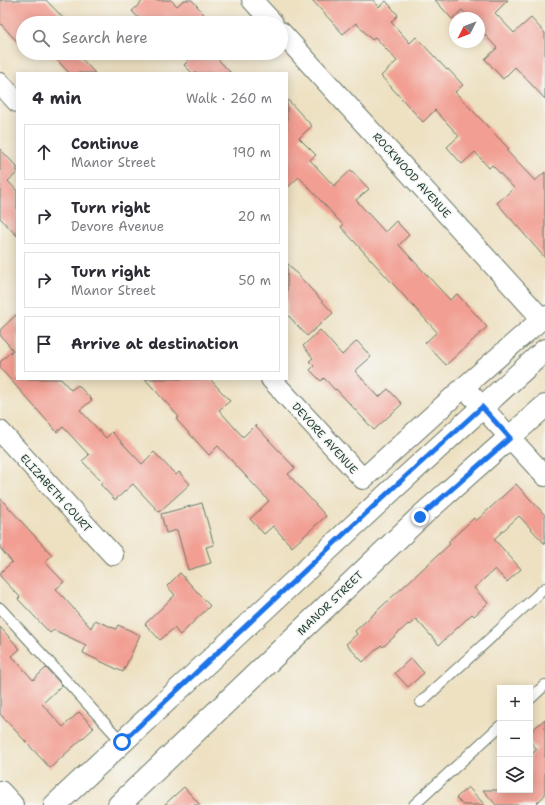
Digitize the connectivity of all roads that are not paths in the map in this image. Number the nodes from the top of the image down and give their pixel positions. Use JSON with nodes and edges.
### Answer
{"nodes":[{"id":1,"x":252,"y":0,"type":"edge"},
{"id":2,"x":267,"y":16,"type":"edge"},
{"id":3,"x":288,"y":40,"type":"edge"},
{"id":4,"x":0,"y":83,"type":"edge"},
{"id":5,"x":16,"y":101,"type":"edge"},
{"id":6,"x":544,"y":317,"type":"edge"},
{"id":7,"x":545,"y":350,"type":"edge"},
{"id":8,"x":272,"y":380,"type":"edge"},
{"id":9,"x":464,"y":387,"type":"junction"},
{"id":10,"x":545,"y":406,"type":"edge"},
{"id":11,"x":482,"y":407,"type":"junction"},
{"id":12,"x":0,"y":431,"type":"edge"},
{"id":13,"x":510,"y":438,"type":"junction"},
{"id":14,"x":545,"y":476,"type":"edge"},
{"id":15,"x":113,"y":555,"type":"dead end"},
{"id":16,"x":545,"y":588,"type":"edge"},
{"id":17,"x":0,"y":608,"type":"edge"},
{"id":18,"x":545,"y":685,"type":"edge"},
{"id":19,"x":533,"y":696,"type":"edge"},
{"id":20,"x":421,"y":702,"type":"dead end"},
{"id":21,"x":497,"y":729,"type":"edge"},
{"id":22,"x":122,"y":742,"type":"junction"},
{"id":23,"x":0,"y":792,"type":"edge"},
{"id":24,"x":12,"y":805,"type":"edge"},
{"id":25,"x":55,"y":805,"type":"edge"},
{"id":26,"x":119,"y":805,"type":"edge"},
{"id":27,"x":414,"y":805,"type":"edge"}],
"edges":[{"from":1,"to":2,"type":"street"},
{"from":3,"to":6,"type":"street","name":"ROCKWOOD AVENUE"},
{"from":4,"to":5,"type":"street"},
{"from":6,"to":9,"type":"street"},
{"from":7,"to":11,"type":"main road"},
{"from":8,"to":9,"type":"street","name":"DEVORE AVENUE"},
{"from":9,"to":11,"type":"street"},
{"from":10,"to":13,"type":"main road","name":"MANOR STREET"},
{"from":11,"to":13,"type":"street"},
{"from":11,"to":22,"type":"main road"},
{"from":12,"to":15,"type":"street","name":"ELIZABETH COURT"},
{"from":13,"to":14,"type":"street"},
{"from":13,"to":26,"type":"main road","name":"MANOR STREET"},
{"from":16,"to":20,"type":"lane"},
{"from":17,"to":22,"type":"lane"},
{"from":18,"to":19,"type":"lane"},
{"from":21,"to":27,"type":"lane"},
{"from":22,"to":25,"type":"main road"},
{"from":23,"to":24,"type":"main road"}]}
